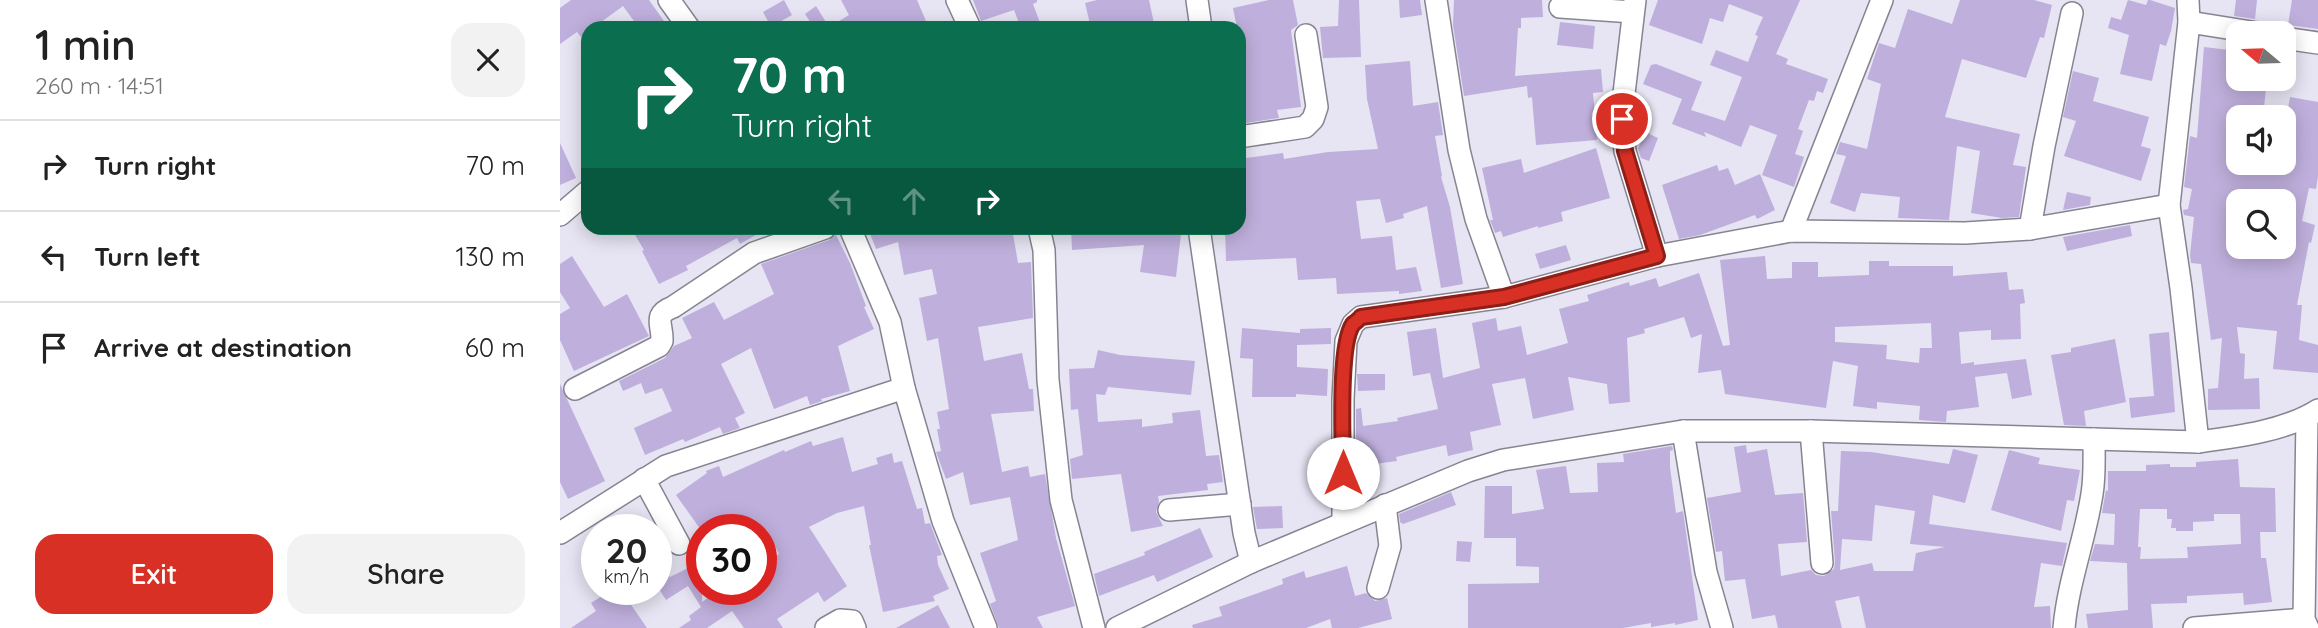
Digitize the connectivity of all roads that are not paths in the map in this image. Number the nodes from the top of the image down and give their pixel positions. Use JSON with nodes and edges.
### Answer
{"nodes":[{"id":1,"x":669,"y":0,"type":"edge"},
{"id":2,"x":957,"y":0,"type":"edge"},
{"id":3,"x":1197,"y":0,"type":"edge"},
{"id":4,"x":1436,"y":0,"type":"edge"},
{"id":5,"x":1882,"y":0,"type":"edge"},
{"id":6,"x":2188,"y":0,"type":"edge"},
{"id":7,"x":1560,"y":6,"type":"dead end"},
{"id":8,"x":1634,"y":6,"type":"edge"},
{"id":9,"x":2072,"y":13,"type":"dead end"},
{"id":10,"x":684,"y":21,"type":"edge"},
{"id":11,"x":967,"y":21,"type":"edge"},
{"id":12,"x":1200,"y":21,"type":"edge"},
{"id":13,"x":2189,"y":22,"type":"junction"},
{"id":14,"x":2226,"y":28,"type":"edge"},
{"id":15,"x":1306,"y":35,"type":"dead end"},
{"id":16,"x":2296,"y":40,"type":"edge"},
{"id":17,"x":2318,"y":43,"type":"edge"},
{"id":18,"x":1246,"y":136,"type":"edge"},
{"id":19,"x":581,"y":197,"type":"edge"},
{"id":20,"x":2169,"y":205,"type":"junction"},
{"id":21,"x":560,"y":215,"type":"edge"},
{"id":22,"x":2030,"y":229,"type":"junction"},
{"id":23,"x":1791,"y":231,"type":"junction"},
{"id":24,"x":805,"y":235,"type":"edge"},
{"id":25,"x":853,"y":235,"type":"edge"},
{"id":26,"x":1041,"y":235,"type":"edge"},
{"id":27,"x":1200,"y":235,"type":"edge"},
{"id":28,"x":1657,"y":256,"type":"junction"},
{"id":29,"x":1504,"y":297,"type":"junction"},
{"id":30,"x":575,"y":388,"type":"dead end"},
{"id":31,"x":904,"y":388,"type":"junction"},
{"id":32,"x":2313,"y":414,"type":"edge"},
{"id":33,"x":1811,"y":430,"type":"junction"},
{"id":34,"x":1683,"y":431,"type":"junction"},
{"id":35,"x":2094,"y":439,"type":"junction"},
{"id":36,"x":2198,"y":442,"type":"junction"},
{"id":37,"x":644,"y":479,"type":"junction"},
{"id":38,"x":1240,"y":504,"type":"junction"},
{"id":39,"x":1385,"y":505,"type":"junction"},
{"id":40,"x":1169,"y":510,"type":"dead end"},
{"id":41,"x":1343,"y":523,"type":"junction"},
{"id":42,"x":560,"y":533,"type":"edge"},
{"id":43,"x":679,"y":544,"type":"dead end"},
{"id":44,"x":1251,"y":562,"type":"junction"},
{"id":45,"x":1822,"y":563,"type":"dead end"},
{"id":46,"x":1378,"y":588,"type":"dead end"},
{"id":47,"x":2306,"y":624,"type":"edge"},
{"id":48,"x":1124,"y":627,"type":"edge"},
{"id":49,"x":826,"y":628,"type":"edge"},
{"id":50,"x":855,"y":628,"type":"edge"},
{"id":51,"x":986,"y":628,"type":"edge"},
{"id":52,"x":1094,"y":628,"type":"edge"},
{"id":53,"x":1722,"y":628,"type":"edge"},
{"id":54,"x":2064,"y":628,"type":"edge"},
{"id":55,"x":2194,"y":628,"type":"edge"}],
"edges":[{"from":1,"to":10,"type":"street"},
{"from":2,"to":11,"type":"street"},
{"from":3,"to":12,"type":"street"},
{"from":4,"to":29,"type":"street"},
{"from":5,"to":23,"type":"street"},
{"from":6,"to":13,"type":"street"},
{"from":7,"to":8,"type":"street"},
{"from":8,"to":28,"type":"street"},
{"from":9,"to":22,"type":"street"},
{"from":13,"to":14,"type":"street"},
{"from":13,"to":20,"type":"street"},
{"from":15,"to":18,"type":"street"},
{"from":16,"to":17,"type":"street"},
{"from":19,"to":21,"type":"street"},
{"from":20,"to":22,"type":"street"},
{"from":20,"to":36,"type":"street"},
{"from":22,"to":23,"type":"street"},
{"from":23,"to":28,"type":"street"},
{"from":24,"to":30,"type":"street"},
{"from":25,"to":31,"type":"street"},
{"from":26,"to":52,"type":"street"},
{"from":27,"to":38,"type":"street"},
{"from":28,"to":29,"type":"street"},
{"from":29,"to":41,"type":"street"},
{"from":31,"to":37,"type":"street"},
{"from":31,"to":51,"type":"street"},
{"from":32,"to":36,"type":"street"},
{"from":32,"to":47,"type":"street"},
{"from":33,"to":34,"type":"street"},
{"from":33,"to":35,"type":"street"},
{"from":33,"to":45,"type":"street"},
{"from":34,"to":39,"type":"street"},
{"from":34,"to":53,"type":"street"},
{"from":35,"to":36,"type":"street"},
{"from":35,"to":54,"type":"street"},
{"from":37,"to":42,"type":"street"},
{"from":37,"to":43,"type":"street"},
{"from":38,"to":40,"type":"street"},
{"from":38,"to":44,"type":"street"},
{"from":39,"to":41,"type":"street"},
{"from":39,"to":46,"type":"street"},
{"from":41,"to":44,"type":"street"},
{"from":44,"to":48,"type":"street"},
{"from":47,"to":55,"type":"street"},
{"from":49,"to":50,"type":"street"}]}
